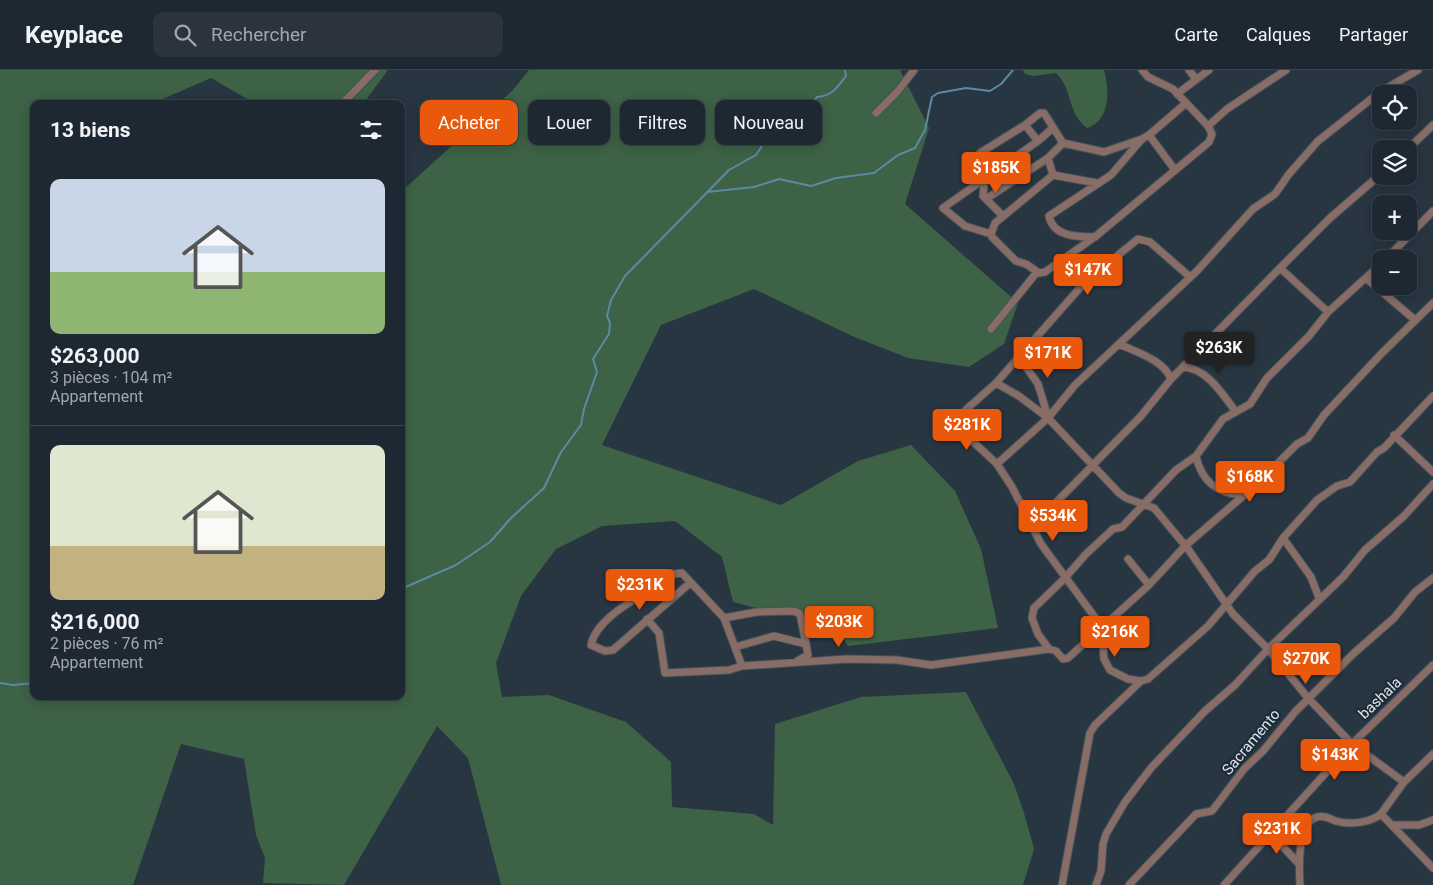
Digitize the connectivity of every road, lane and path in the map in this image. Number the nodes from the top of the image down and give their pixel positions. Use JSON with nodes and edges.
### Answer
{"nodes":[{"id":1,"x":374,"y":70,"type":"edge"},
{"id":2,"x":914,"y":70,"type":"edge"},
{"id":3,"x":1142,"y":70,"type":"edge"},
{"id":4,"x":1189,"y":70,"type":"edge"},
{"id":5,"x":1210,"y":70,"type":"edge"},
{"id":6,"x":1286,"y":70,"type":"edge"},
{"id":7,"x":1418,"y":70,"type":"edge"},
{"id":8,"x":1196,"y":79,"type":"junction"},
{"id":9,"x":1177,"y":94,"type":"junction"},
{"id":10,"x":346,"y":100,"type":"edge"},
{"id":11,"x":1186,"y":104,"type":"junction"},
{"id":12,"x":876,"y":113,"type":"dead end"},
{"id":13,"x":1025,"y":125,"type":"junction"},
{"id":14,"x":1433,"y":125,"type":"edge"},
{"id":15,"x":1208,"y":126,"type":"junction"},
{"id":16,"x":1053,"y":128,"type":"junction"},
{"id":17,"x":1146,"y":137,"type":"junction"},
{"id":18,"x":1417,"y":140,"type":"edge"},
{"id":19,"x":1038,"y":141,"type":"junction"},
{"id":20,"x":1063,"y":143,"type":"junction"},
{"id":21,"x":1048,"y":158,"type":"junction"},
{"id":22,"x":1175,"y":170,"type":"junction"},
{"id":23,"x":992,"y":172,"type":"junction"},
{"id":24,"x":1053,"y":174,"type":"junction"},
{"id":25,"x":982,"y":180,"type":"junction"},
{"id":26,"x":1372,"y":182,"type":"edge"},
{"id":27,"x":1097,"y":183,"type":"junction"},
{"id":28,"x":986,"y":199,"type":"junction"},
{"id":29,"x":1433,"y":211,"type":"edge"},
{"id":30,"x":1003,"y":216,"type":"junction"},
{"id":31,"x":991,"y":234,"type":"junction"},
{"id":32,"x":1096,"y":236,"type":"junction"},
{"id":33,"x":1395,"y":250,"type":"edge"},
{"id":34,"x":1280,"y":268,"type":"junction"},
{"id":35,"x":1037,"y":272,"type":"junction"},
{"id":36,"x":1372,"y":273,"type":"edge"},
{"id":37,"x":1190,"y":277,"type":"junction"},
{"id":38,"x":1366,"y":279,"type":"junction"},
{"id":39,"x":1433,"y":304,"type":"edge"},
{"id":40,"x":1328,"y":312,"type":"junction"},
{"id":41,"x":1415,"y":320,"type":"junction"},
{"id":42,"x":990,"y":328,"type":"dead end"},
{"id":43,"x":1119,"y":344,"type":"junction"},
{"id":44,"x":1019,"y":357,"type":"junction"},
{"id":45,"x":1183,"y":367,"type":"junction"},
{"id":46,"x":1171,"y":379,"type":"junction"},
{"id":47,"x":996,"y":383,"type":"junction"},
{"id":48,"x":1433,"y":396,"type":"edge"},
{"id":49,"x":1236,"y":412,"type":"junction"},
{"id":50,"x":1048,"y":418,"type":"junction"},
{"id":51,"x":1394,"y":435,"type":"junction"},
{"id":52,"x":1196,"y":456,"type":"junction"},
{"id":53,"x":997,"y":464,"type":"junction"},
{"id":54,"x":1092,"y":465,"type":"junction"},
{"id":55,"x":1433,"y":472,"type":"edge"},
{"id":56,"x":1433,"y":484,"type":"edge"},
{"id":57,"x":1242,"y":495,"type":"junction"},
{"id":58,"x":1145,"y":503,"type":"junction"},
{"id":59,"x":1031,"y":528,"type":"junction"},
{"id":60,"x":1284,"y":538,"type":"junction"},
{"id":61,"x":1185,"y":546,"type":"junction"},
{"id":62,"x":1128,"y":559,"type":"dead end"},
{"id":63,"x":1065,"y":578,"type":"junction"},
{"id":64,"x":1433,"y":578,"type":"edge"},
{"id":65,"x":690,"y":583,"type":"junction"},
{"id":66,"x":1149,"y":585,"type":"junction"},
{"id":67,"x":1319,"y":598,"type":"junction"},
{"id":68,"x":1227,"y":605,"type":"junction"},
{"id":69,"x":724,"y":618,"type":"junction"},
{"id":70,"x":647,"y":619,"type":"junction"},
{"id":71,"x":1102,"y":627,"type":"junction"},
{"id":72,"x":806,"y":644,"type":"junction"},
{"id":73,"x":735,"y":646,"type":"junction"},
{"id":74,"x":1049,"y":649,"type":"junction"},
{"id":75,"x":1268,"y":650,"type":"junction"},
{"id":76,"x":794,"y":662,"type":"junction"},
{"id":77,"x":1433,"y":665,"type":"edge"},
{"id":78,"x":742,"y":666,"type":"junction"},
{"id":79,"x":1141,"y":681,"type":"junction"},
{"id":80,"x":1308,"y":698,"type":"junction"},
{"id":81,"x":1352,"y":744,"type":"junction"},
{"id":82,"x":1433,"y":754,"type":"edge"},
{"id":83,"x":1404,"y":782,"type":"junction"},
{"id":84,"x":1380,"y":814,"type":"junction"},
{"id":85,"x":1433,"y":820,"type":"edge"},
{"id":86,"x":1392,"y":825,"type":"junction"},
{"id":87,"x":1271,"y":834,"type":"junction"},
{"id":88,"x":1299,"y":864,"type":"junction"},
{"id":89,"x":1433,"y":868,"type":"edge"},
{"id":90,"x":1062,"y":885,"type":"edge"},
{"id":91,"x":1096,"y":885,"type":"edge"},
{"id":92,"x":1129,"y":885,"type":"edge"},
{"id":93,"x":1224,"y":885,"type":"edge"},
{"id":94,"x":1300,"y":885,"type":"edge"}],
"edges":[{"from":1,"to":10,"type":"street"},
{"from":2,"to":12,"type":"street"},
{"from":3,"to":9,"type":"street"},
{"from":4,"to":8,"type":"street"},
{"from":5,"to":8,"type":"street"},
{"from":6,"to":15,"type":"street"},
{"from":7,"to":37,"type":"street"},
{"from":8,"to":9,"type":"street"},
{"from":9,"to":11,"type":"street"},
{"from":11,"to":15,"type":"street"},
{"from":11,"to":17,"type":"street"},
{"from":13,"to":16,"type":"street"},
{"from":13,"to":19,"type":"street"},
{"from":13,"to":23,"type":"street"},
{"from":14,"to":18,"type":"street"},
{"from":15,"to":22,"type":"street"},
{"from":16,"to":19,"type":"street"},
{"from":16,"to":20,"type":"street"},
{"from":17,"to":20,"type":"street"},
{"from":17,"to":22,"type":"street"},
{"from":17,"to":27,"type":"street"},
{"from":19,"to":23,"type":"street"},
{"from":20,"to":21,"type":"street"},
{"from":21,"to":24,"type":"street"},
{"from":21,"to":28,"type":"street"},
{"from":22,"to":32,"type":"street"},
{"from":23,"to":25,"type":"street"},
{"from":24,"to":27,"type":"street"},
{"from":24,"to":30,"type":"street"},
{"from":25,"to":28,"type":"street"},
{"from":25,"to":31,"type":"street"},
{"from":26,"to":34,"type":"street"},
{"from":27,"to":32,"type":"street"},
{"from":28,"to":30,"type":"street"},
{"from":29,"to":33,"type":"street"},
{"from":30,"to":31,"type":"street"},
{"from":31,"to":35,"type":"street"},
{"from":32,"to":35,"type":"street"},
{"from":34,"to":40,"type":"street"},
{"from":34,"to":45,"type":"street"},
{"from":35,"to":42,"type":"street"},
{"from":36,"to":38,"type":"street"},
{"from":37,"to":43,"type":"street"},
{"from":37,"to":44,"type":"street"},
{"from":38,"to":40,"type":"street"},
{"from":38,"to":41,"type":"street"},
{"from":39,"to":41,"type":"street"},
{"from":40,"to":49,"type":"street"},
{"from":41,"to":57,"type":"street"},
{"from":43,"to":46,"type":"street"},
{"from":43,"to":50,"type":"street"},
{"from":44,"to":47,"type":"street"},
{"from":44,"to":50,"type":"street"},
{"from":45,"to":46,"type":"street"},
{"from":45,"to":49,"type":"street"},
{"from":46,"to":54,"type":"street"},
{"from":47,"to":50,"type":"street"},
{"from":47,"to":53,"type":"street"},
{"from":48,"to":51,"type":"street"},
{"from":49,"to":52,"type":"street"},
{"from":50,"to":53,"type":"street"},
{"from":50,"to":54,"type":"street"},
{"from":51,"to":55,"type":"street"},
{"from":51,"to":60,"type":"street"},
{"from":52,"to":57,"type":"street"},
{"from":52,"to":58,"type":"street"},
{"from":53,"to":59,"type":"street"},
{"from":54,"to":58,"type":"street"},
{"from":54,"to":59,"type":"street"},
{"from":56,"to":67,"type":"street"},
{"from":57,"to":61,"type":"street"},
{"from":58,"to":61,"type":"street"},
{"from":58,"to":63,"type":"street"},
{"from":59,"to":63,"type":"street"},
{"from":60,"to":67,"type":"street"},
{"from":60,"to":68,"type":"street"},
{"from":61,"to":66,"type":"street"},
{"from":61,"to":68,"type":"street"},
{"from":62,"to":66,"type":"street"},
{"from":63,"to":71,"type":"street"},
{"from":63,"to":74,"type":"street"},
{"from":64,"to":80,"type":"street","name":"Sacramento"},
{"from":65,"to":69,"type":"street"},
{"from":65,"to":70,"type":"street"},
{"from":65,"to":70,"type":"street"},
{"from":66,"to":71,"type":"street"},
{"from":67,"to":75,"type":"street"},
{"from":68,"to":75,"type":"street"},
{"from":68,"to":79,"type":"street"},
{"from":69,"to":72,"type":"street"},
{"from":69,"to":73,"type":"street"},
{"from":70,"to":78,"type":"street"},
{"from":71,"to":74,"type":"street"},
{"from":71,"to":79,"type":"street"},
{"from":72,"to":73,"type":"street"},
{"from":72,"to":76,"type":"street"},
{"from":73,"to":78,"type":"street"},
{"from":74,"to":76,"type":"street"},
{"from":75,"to":80,"type":"street"},
{"from":75,"to":91,"type":"street"},
{"from":76,"to":78,"type":"street"},
{"from":77,"to":81,"type":"street","name":"bashala"},
{"from":79,"to":90,"type":"street"},
{"from":80,"to":81,"type":"street"},
{"from":80,"to":92,"type":"street","name":"Sacramento"},
{"from":81,"to":83,"type":"street"},
{"from":81,"to":87,"type":"street","name":"bashala"},
{"from":82,"to":83,"type":"street"},
{"from":83,"to":84,"type":"street"},
{"from":84,"to":86,"type":"street"},
{"from":84,"to":88,"type":"street"},
{"from":85,"to":86,"type":"street"},
{"from":86,"to":89,"type":"street"},
{"from":87,"to":88,"type":"street"},
{"from":87,"to":93,"type":"street","name":"bashala"},
{"from":88,"to":94,"type":"street"}]}
